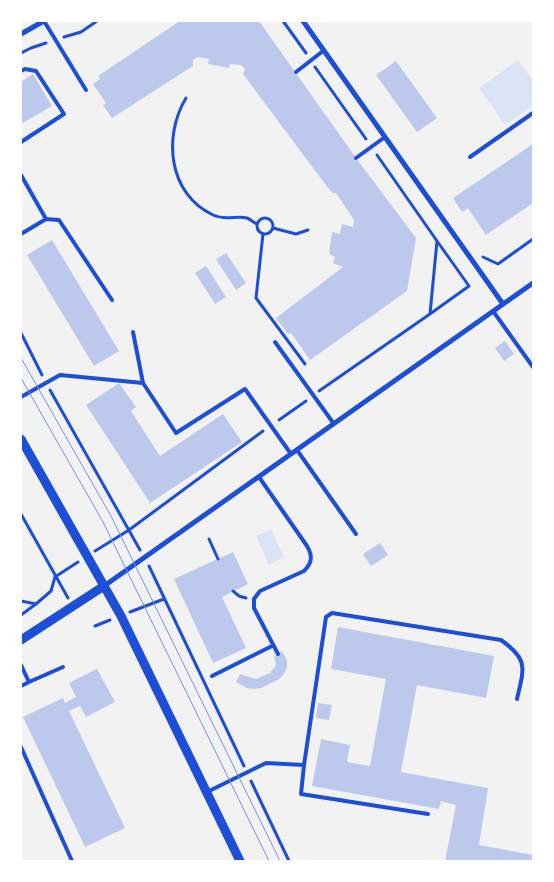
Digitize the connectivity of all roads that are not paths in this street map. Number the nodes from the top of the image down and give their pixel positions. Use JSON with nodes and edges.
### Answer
{"nodes":[{"id":1,"x":44,"y":21,"type":"edge"},
{"id":2,"x":305,"y":22,"type":"edge"},
{"id":3,"x":21,"y":34,"type":"edge"},
{"id":4,"x":323,"y":51,"type":"junction"},
{"id":5,"x":21,"y":71,"type":"edge"},
{"id":6,"x":296,"y":72,"type":"dead end"},
{"id":7,"x":86,"y":90,"type":"dead end"},
{"id":8,"x":533,"y":113,"type":"edge"},
{"id":9,"x":385,"y":137,"type":"junction"},
{"id":10,"x":21,"y":142,"type":"edge"},
{"id":11,"x":470,"y":157,"type":"dead end"},
{"id":12,"x":356,"y":158,"type":"dead end"},
{"id":13,"x":21,"y":175,"type":"edge"},
{"id":14,"x":46,"y":220,"type":"junction"},
{"id":15,"x":21,"y":234,"type":"edge"},
{"id":16,"x":533,"y":284,"type":"edge"},
{"id":17,"x":112,"y":300,"type":"dead end"},
{"id":18,"x":503,"y":304,"type":"junction"},
{"id":19,"x":493,"y":311,"type":"junction"},
{"id":20,"x":133,"y":332,"type":"dead end"},
{"id":21,"x":275,"y":342,"type":"dead end"},
{"id":22,"x":533,"y":367,"type":"edge"},
{"id":23,"x":143,"y":383,"type":"junction"},
{"id":24,"x":21,"y":397,"type":"edge"},
{"id":25,"x":334,"y":424,"type":"junction"},
{"id":26,"x":21,"y":439,"type":"edge"},
{"id":27,"x":297,"y":450,"type":"junction"},
{"id":28,"x":291,"y":454,"type":"junction"},
{"id":29,"x":259,"y":477,"type":"junction"},
{"id":30,"x":356,"y":534,"type":"dead end"},
{"id":31,"x":104,"y":586,"type":"junction"},
{"id":32,"x":21,"y":640,"type":"edge"},
{"id":33,"x":272,"y":646,"type":"junction"},
{"id":34,"x":278,"y":654,"type":"dead end"},
{"id":35,"x":21,"y":665,"type":"edge"},
{"id":36,"x":63,"y":667,"type":"dead end"},
{"id":37,"x":212,"y":676,"type":"dead end"},
{"id":38,"x":29,"y":682,"type":"junction"},
{"id":39,"x":21,"y":686,"type":"edge"},
{"id":40,"x":517,"y":699,"type":"dead end"},
{"id":41,"x":21,"y":747,"type":"edge"},
{"id":42,"x":304,"y":765,"type":"junction"},
{"id":43,"x":207,"y":792,"type":"junction"},
{"id":44,"x":428,"y":814,"type":"dead end"},
{"id":45,"x":72,"y":861,"type":"edge"},
{"id":46,"x":240,"y":861,"type":"edge"}],
"edges":[{"from":1,"to":3,"type":"street"},
{"from":1,"to":7,"type":"lane"},
{"from":2,"to":4,"type":"street"},
{"from":4,"to":6,"type":"lane"},
{"from":4,"to":9,"type":"street"},
{"from":5,"to":10,"type":"lane"},
{"from":8,"to":11,"type":"lane"},
{"from":9,"to":12,"type":"lane"},
{"from":9,"to":18,"type":"street"},
{"from":13,"to":14,"type":"lane"},
{"from":14,"to":15,"type":"lane"},
{"from":14,"to":17,"type":"lane"},
{"from":16,"to":18,"type":"street"},
{"from":18,"to":19,"type":"street"},
{"from":19,"to":22,"type":"lane"},
{"from":19,"to":25,"type":"street"},
{"from":20,"to":23,"type":"lane"},
{"from":21,"to":25,"type":"lane"},
{"from":23,"to":24,"type":"lane"},
{"from":23,"to":28,"type":"lane"},
{"from":25,"to":27,"type":"street"},
{"from":26,"to":31,"type":"street"},
{"from":27,"to":28,"type":"street"},
{"from":27,"to":30,"type":"lane"},
{"from":28,"to":29,"type":"street"},
{"from":29,"to":31,"type":"street"},
{"from":29,"to":33,"type":"lane"},
{"from":31,"to":32,"type":"street"},
{"from":31,"to":43,"type":"street"},
{"from":33,"to":34,"type":"lane"},
{"from":33,"to":37,"type":"lane"},
{"from":35,"to":38,"type":"lane"},
{"from":36,"to":38,"type":"lane"},
{"from":38,"to":39,"type":"lane"},
{"from":40,"to":42,"type":"lane"},
{"from":41,"to":45,"type":"lane"},
{"from":42,"to":43,"type":"lane"},
{"from":42,"to":44,"type":"lane"},
{"from":43,"to":46,"type":"street"}]}
